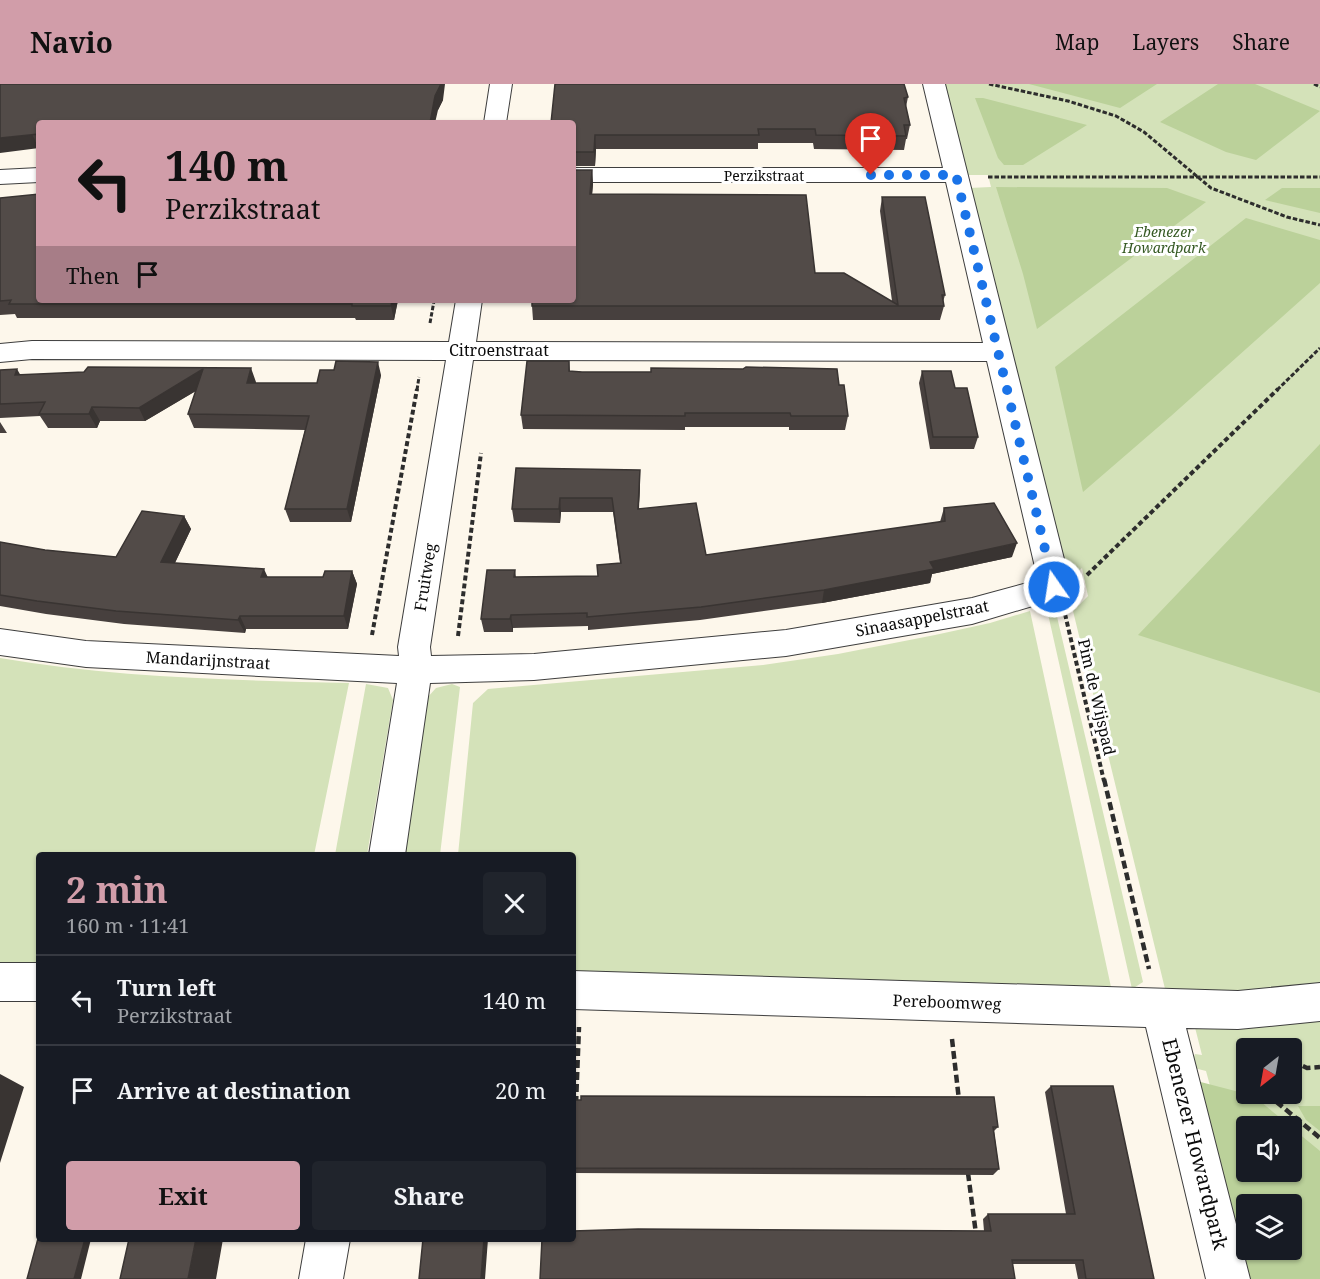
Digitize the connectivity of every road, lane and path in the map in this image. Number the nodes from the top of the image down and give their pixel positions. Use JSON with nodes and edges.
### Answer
{"nodes":[{"id":1,"x":501,"y":84,"type":"edge"},
{"id":2,"x":934,"y":84,"type":"edge"},
{"id":3,"x":989,"y":84,"type":"edge"},
{"id":4,"x":1314,"y":84,"type":"edge"},
{"id":5,"x":1320,"y":87,"type":"edge"},
{"id":6,"x":495,"y":120,"type":"edge"},
{"id":7,"x":36,"y":175,"type":"edge"},
{"id":8,"x":576,"y":175,"type":"edge"},
{"id":9,"x":956,"y":176,"type":"junction"},
{"id":10,"x":0,"y":177,"type":"edge"},
{"id":11,"x":1199,"y":177,"type":"junction"},
{"id":12,"x":1320,"y":177,"type":"edge"},
{"id":13,"x":1320,"y":225,"type":"edge"},
{"id":14,"x":433,"y":303,"type":"edge"},
{"id":15,"x":469,"y":303,"type":"edge"},
{"id":16,"x":1320,"y":348,"type":"edge"},
{"id":17,"x":424,"y":350,"type":"junction"},
{"id":18,"x":462,"y":350,"type":"junction"},
{"id":19,"x":998,"y":352,"type":"junction"},
{"id":20,"x":0,"y":353,"type":"edge"},
{"id":21,"x":482,"y":444,"type":"dead end"},
{"id":22,"x":1079,"y":583,"type":"dead end"},
{"id":23,"x":1064,"y":612,"type":"dead end"},
{"id":24,"x":0,"y":642,"type":"edge"},
{"id":25,"x":366,"y":668,"type":"junction"},
{"id":26,"x":416,"y":670,"type":"junction"},
{"id":27,"x":465,"y":670,"type":"junction"},
{"id":28,"x":387,"y":852,"type":"edge"},
{"id":29,"x":0,"y":982,"type":"edge"},
{"id":30,"x":36,"y":982,"type":"edge"},
{"id":31,"x":577,"y":990,"type":"edge"},
{"id":32,"x":948,"y":1002,"type":"junction"},
{"id":33,"x":1320,"y":1002,"type":"edge"},
{"id":34,"x":1162,"y":1009,"type":"junction"},
{"id":35,"x":576,"y":1053,"type":"edge"},
{"id":36,"x":1302,"y":1066,"type":"edge"},
{"id":37,"x":1320,"y":1067,"type":"edge"},
{"id":38,"x":1279,"y":1104,"type":"edge"},
{"id":39,"x":960,"y":1105,"type":"edge"},
{"id":40,"x":1320,"y":1138,"type":"edge"},
{"id":41,"x":967,"y":1162,"type":"edge"},
{"id":42,"x":327,"y":1242,"type":"edge"},
{"id":43,"x":977,"y":1243,"type":"edge"},
{"id":44,"x":321,"y":1279,"type":"edge"},
{"id":45,"x":1228,"y":1279,"type":"edge"}],
"edges":[{"from":1,"to":6,"type":"street"},
{"from":2,"to":9,"type":"street","name":"Sinaasappelstraat"},
{"from":3,"to":11,"type":"path"},
{"from":4,"to":5,"type":"path"},
{"from":7,"to":10,"type":"street"},
{"from":8,"to":9,"type":"street","name":"Perzikstraat"},
{"from":9,"to":11,"type":"path"},
{"from":9,"to":19,"type":"street","name":"Sinaasappelstraat"},
{"from":11,"to":12,"type":"path"},
{"from":11,"to":13,"type":"path"},
{"from":14,"to":17,"type":"path"},
{"from":15,"to":18,"type":"street","name":"Fruitweg"},
{"from":16,"to":22,"type":"path"},
{"from":17,"to":18,"type":"street","name":"Citroenstraat"},
{"from":17,"to":20,"type":"street","name":"Citroenstraat"},
{"from":17,"to":25,"type":"path"},
{"from":18,"to":19,"type":"street","name":"Citroenstraat"},
{"from":18,"to":26,"type":"street","name":"Fruitweg"},
{"from":19,"to":27,"type":"street","name":"Sinaasappelstraat"},
{"from":21,"to":27,"type":"path"},
{"from":23,"to":34,"type":"path","name":"Pim de Wijspad"},
{"from":24,"to":25,"type":"street","name":"Mandarijnstraat"},
{"from":25,"to":26,"type":"street","name":"Mandarijnstraat"},
{"from":26,"to":27,"type":"street","name":"Sinaasappelstraat"},
{"from":26,"to":28,"type":"street","name":"Fruitweg"},
{"from":29,"to":30,"type":"street"},
{"from":31,"to":32,"type":"street","name":"Pereboomweg"},
{"from":31,"to":35,"type":"path"},
{"from":32,"to":34,"type":"street","name":"Pereboomweg"},
{"from":32,"to":39,"type":"path"},
{"from":33,"to":34,"type":"street","name":"Pereboomweg"},
{"from":34,"to":45,"type":"street","name":"Ebenezer Howardpark"},
{"from":36,"to":37,"type":"path"},
{"from":38,"to":40,"type":"path"},
{"from":41,"to":43,"type":"path"},
{"from":42,"to":44,"type":"street"}]}
